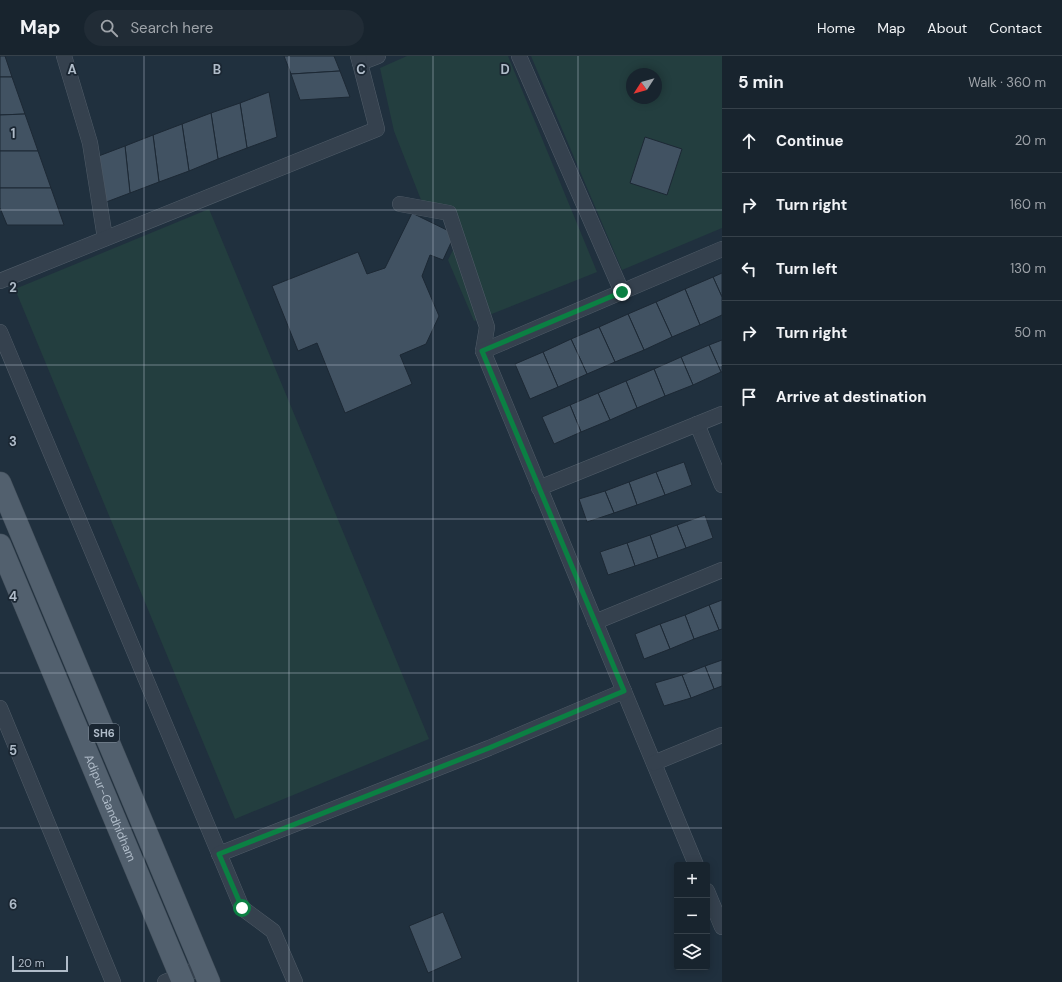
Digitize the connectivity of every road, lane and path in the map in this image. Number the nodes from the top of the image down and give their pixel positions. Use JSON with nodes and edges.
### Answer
{"nodes":[{"id":1,"x":64,"y":56,"type":"edge"},
{"id":2,"x":378,"y":56,"type":"edge"},
{"id":3,"x":519,"y":56,"type":"edge"},
{"id":4,"x":359,"y":59,"type":"edge"},
{"id":5,"x":400,"y":204,"type":"dead end"},
{"id":6,"x":105,"y":238,"type":"junction"},
{"id":7,"x":722,"y":249,"type":"edge"},
{"id":8,"x":0,"y":280,"type":"edge"},
{"id":9,"x":622,"y":292,"type":"junction"},
{"id":10,"x":0,"y":332,"type":"edge"},
{"id":11,"x":482,"y":351,"type":"junction"},
{"id":12,"x":722,"y":414,"type":"edge"},
{"id":13,"x":697,"y":424,"type":"junction"},
{"id":14,"x":0,"y":483,"type":"edge"},
{"id":15,"x":722,"y":485,"type":"edge"},
{"id":16,"x":539,"y":488,"type":"junction"},
{"id":17,"x":0,"y":545,"type":"edge"},
{"id":18,"x":722,"y":570,"type":"edge"},
{"id":19,"x":595,"y":622,"type":"junction"},
{"id":20,"x":624,"y":691,"type":"junction"},
{"id":21,"x":0,"y":708,"type":"edge"},
{"id":22,"x":722,"y":735,"type":"edge"},
{"id":23,"x":654,"y":763,"type":"junction"},
{"id":24,"x":219,"y":854,"type":"junction"},
{"id":25,"x":695,"y":862,"type":"edge"},
{"id":26,"x":710,"y":898,"type":"edge"},
{"id":27,"x":722,"y":927,"type":"edge"},
{"id":28,"x":205,"y":974,"type":"edge"},
{"id":29,"x":176,"y":980,"type":"edge"},
{"id":30,"x":113,"y":982,"type":"edge"},
{"id":31,"x":295,"y":982,"type":"edge"}],
"edges":[{"from":1,"to":6,"type":"street"},
{"from":2,"to":4,"type":"street"},
{"from":3,"to":9,"type":"street"},
{"from":4,"to":6,"type":"street"},
{"from":5,"to":11,"type":"street"},
{"from":6,"to":8,"type":"street"},
{"from":7,"to":9,"type":"street"},
{"from":9,"to":11,"type":"street"},
{"from":10,"to":24,"type":"street"},
{"from":11,"to":16,"type":"street"},
{"from":12,"to":13,"type":"street"},
{"from":13,"to":15,"type":"street"},
{"from":13,"to":16,"type":"street"},
{"from":14,"to":28,"type":"main road","number":"SH6"},
{"from":16,"to":19,"type":"street"},
{"from":17,"to":29,"type":"main road","name":"Adipur-Gandhidham","number":"SH6"},
{"from":18,"to":19,"type":"street"},
{"from":19,"to":20,"type":"street"},
{"from":20,"to":23,"type":"street"},
{"from":20,"to":24,"type":"street"},
{"from":21,"to":30,"type":"street"},
{"from":22,"to":23,"type":"street"},
{"from":23,"to":25,"type":"street"},
{"from":24,"to":31,"type":"street"},
{"from":26,"to":27,"type":"street"},
{"from":28,"to":29,"type":"street"}]}
